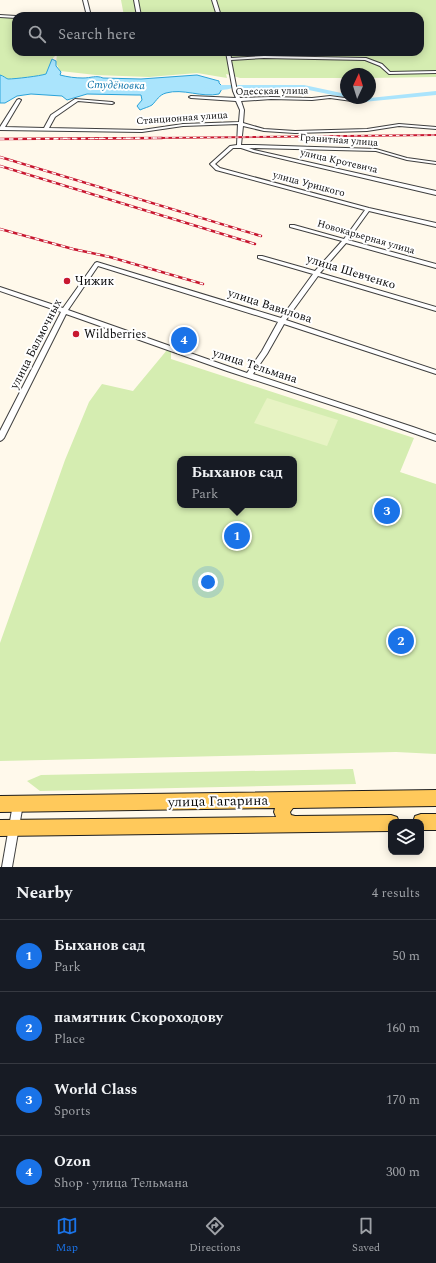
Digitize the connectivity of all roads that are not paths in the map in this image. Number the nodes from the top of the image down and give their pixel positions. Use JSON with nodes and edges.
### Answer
{"nodes":[{"id":1,"x":85,"y":0,"type":"edge"},
{"id":2,"x":136,"y":0,"type":"edge"},
{"id":3,"x":214,"y":0,"type":"edge"},
{"id":4,"x":88,"y":12,"type":"edge"},
{"id":5,"x":138,"y":12,"type":"edge"},
{"id":6,"x":218,"y":12,"type":"edge"},
{"id":7,"x":0,"y":16,"type":"edge"},
{"id":8,"x":12,"y":17,"type":"edge"},
{"id":9,"x":229,"y":56,"type":"edge"},
{"id":10,"x":229,"y":59,"type":"junction"},
{"id":11,"x":436,"y":72,"type":"edge"},
{"id":12,"x":191,"y":97,"type":"dead end"},
{"id":13,"x":340,"y":98,"type":"edge"},
{"id":14,"x":238,"y":99,"type":"junction"},
{"id":15,"x":19,"y":100,"type":"dead end"},
{"id":16,"x":112,"y":103,"type":"dead end"},
{"id":17,"x":241,"y":123,"type":"junction"},
{"id":18,"x":436,"y":128,"type":"edge"},
{"id":19,"x":1,"y":129,"type":"edge"},
{"id":20,"x":46,"y":129,"type":"junction"},
{"id":21,"x":239,"y":146,"type":"junction"},
{"id":22,"x":436,"y":163,"type":"edge"},
{"id":23,"x":436,"y":193,"type":"edge"},
{"id":24,"x":368,"y":209,"type":"junction"},
{"id":25,"x":436,"y":225,"type":"edge"},
{"id":26,"x":292,"y":226,"type":"dead end"},
{"id":27,"x":345,"y":241,"type":"junction"},
{"id":28,"x":260,"y":256,"type":"dead end"},
{"id":29,"x":96,"y":264,"type":"joint"},
{"id":30,"x":436,"y":266,"type":"edge"},
{"id":31,"x":316,"y":274,"type":"junction"},
{"id":32,"x":0,"y":289,"type":"edge"},
{"id":33,"x":436,"y":309,"type":"edge"},
{"id":34,"x":65,"y":310,"type":"junction"},
{"id":35,"x":282,"y":322,"type":"junction"},
{"id":36,"x":436,"y":372,"type":"edge"},
{"id":37,"x":249,"y":375,"type":"junction"},
{"id":38,"x":0,"y":438,"type":"edge"},
{"id":39,"x":436,"y":438,"type":"edge"},
{"id":40,"x":436,"y":798,"type":"edge"},
{"id":41,"x":293,"y":800,"type":"junction"},
{"id":42,"x":18,"y":803,"type":"junction"},
{"id":43,"x":0,"y":804,"type":"edge"},
{"id":44,"x":424,"y":822,"type":"edge"},
{"id":45,"x":436,"y":822,"type":"edge"},
{"id":46,"x":388,"y":823,"type":"edge"},
{"id":47,"x":295,"y":824,"type":"junction"},
{"id":48,"x":7,"y":828,"type":"edge"},
{"id":49,"x":7,"y":867,"type":"edge"}],
"edges":[{"from":1,"to":4,"type":"street"},
{"from":2,"to":5,"type":"street"},
{"from":3,"to":6,"type":"street"},
{"from":7,"to":8,"type":"street"},
{"from":9,"to":10,"type":"street"},
{"from":10,"to":11,"type":"street"},
{"from":10,"to":14,"type":"street"},
{"from":12,"to":14,"type":"street","name":"Одесская улица"},
{"from":13,"to":14,"type":"street","name":"Одесская улица"},
{"from":14,"to":17,"type":"street"},
{"from":15,"to":19,"type":"street"},
{"from":16,"to":20,"type":"street"},
{"from":17,"to":18,"type":"street","name":"Станционная улица"},
{"from":17,"to":20,"type":"street","name":"Станционная улица"},
{"from":17,"to":21,"type":"street"},
{"from":19,"to":20,"type":"street","name":"Станционная улица"},
{"from":21,"to":22,"type":"street","name":"Гранитная улица"},
{"from":21,"to":23,"type":"street","name":"улица Кротевича"},
{"from":21,"to":24,"type":"street","name":"улица Урицкого"},
{"from":24,"to":25,"type":"street","name":"улица Урицкого"},
{"from":24,"to":27,"type":"street"},
{"from":26,"to":27,"type":"street","name":"Новокарьерная улица"},
{"from":27,"to":30,"type":"street","name":"Новокарьерная улица"},
{"from":27,"to":31,"type":"street"},
{"from":28,"to":31,"type":"street","name":"улица Шевченко"},
{"from":29,"to":34,"type":"street","name":"улица Балмочных"},
{"from":29,"to":35,"type":"street","name":"улица Вавилова"},
{"from":31,"to":33,"type":"street","name":"улица Шевченко"},
{"from":31,"to":35,"type":"street"},
{"from":32,"to":34,"type":"street","name":"улица Тельмана"},
{"from":34,"to":37,"type":"street","name":"улица Тельмана"},
{"from":34,"to":38,"type":"street","name":"улица Балмочных"},
{"from":35,"to":36,"type":"street","name":"улица Вавилова"},
{"from":35,"to":37,"type":"street"},
{"from":37,"to":39,"type":"street","name":"улица Тельмана"},
{"from":40,"to":41,"type":"main road","name":"улица Гагарина"},
{"from":41,"to":42,"type":"main road","name":"улица Гагарина"},
{"from":41,"to":47,"type":"main road"},
{"from":42,"to":43,"type":"main road","name":"улица Гагарина"},
{"from":42,"to":48,"type":"street"},
{"from":44,"to":45,"type":"main road"},
{"from":46,"to":47,"type":"main road","name":"улица Гагарина"},
{"from":47,"to":48,"type":"main road","name":"улица Гагарина"},
{"from":48,"to":49,"type":"street"}]}
